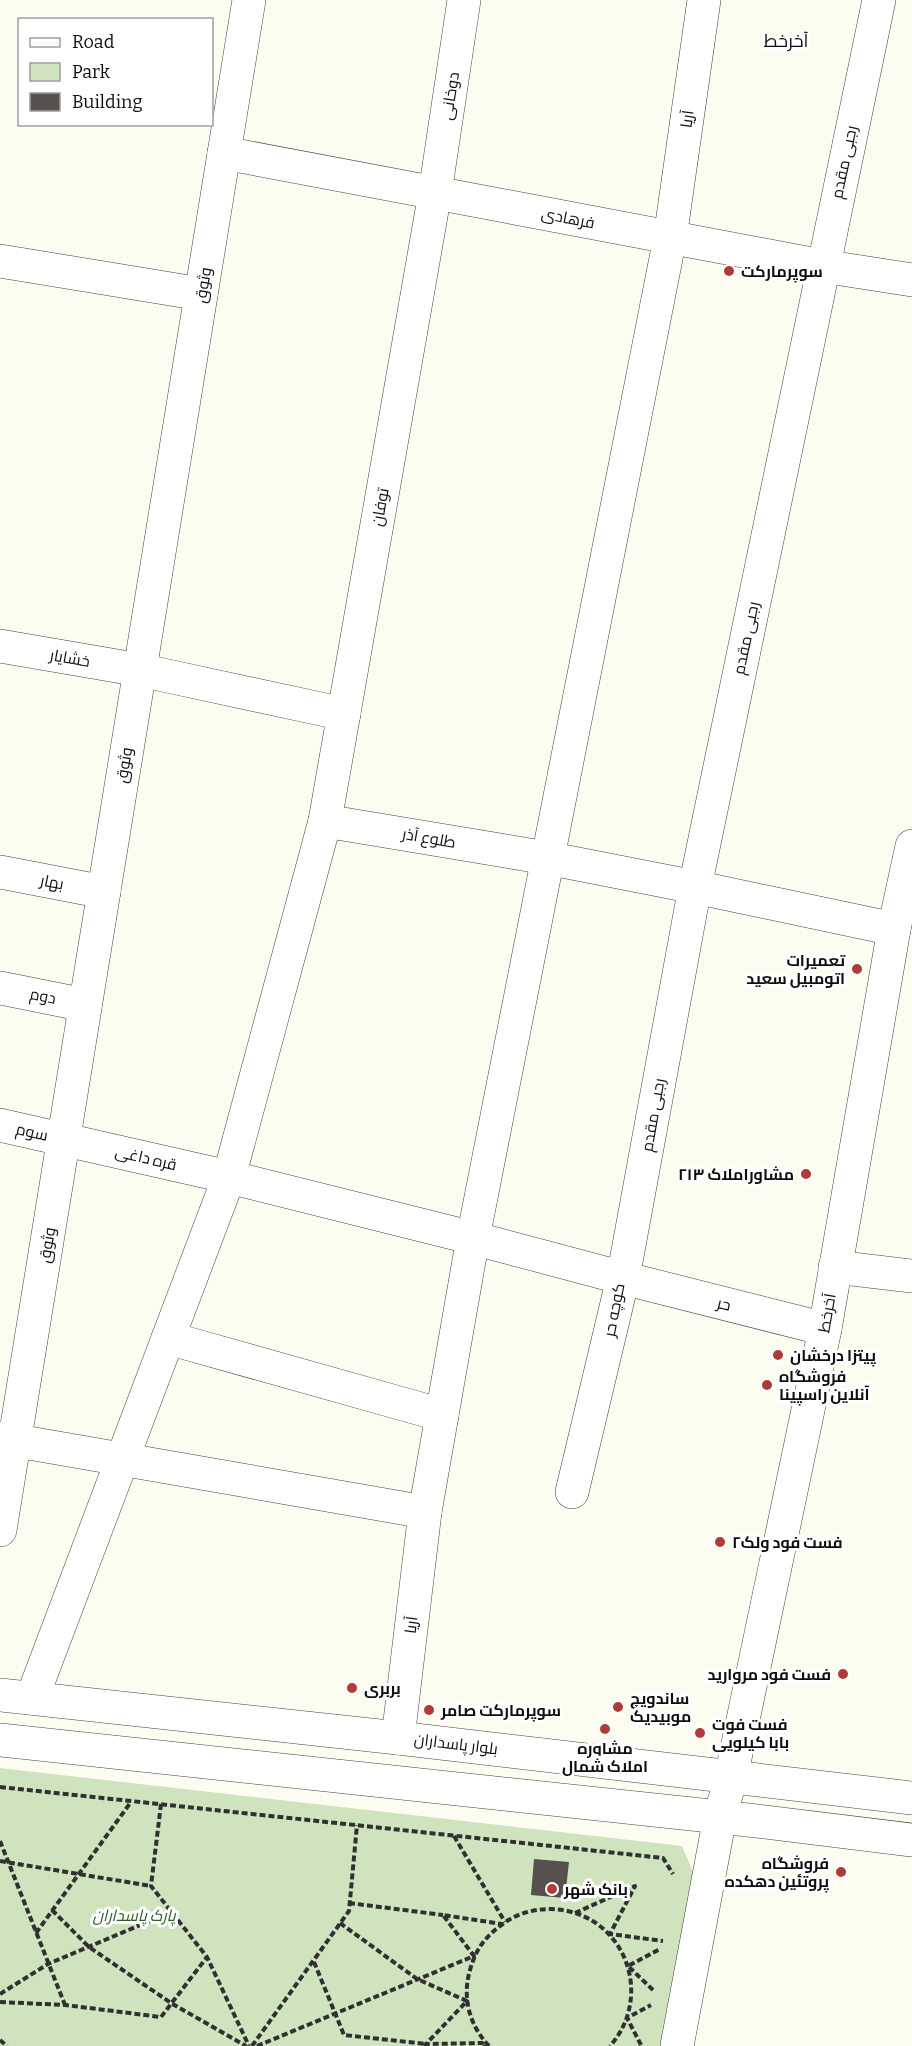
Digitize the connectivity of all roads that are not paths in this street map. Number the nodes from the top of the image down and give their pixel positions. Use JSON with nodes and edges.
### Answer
{"nodes":[{"id":1,"x":249,"y":0,"type":"edge"},
{"id":2,"x":464,"y":0,"type":"edge"},
{"id":3,"x":704,"y":0,"type":"edge"},
{"id":4,"x":879,"y":0,"type":"edge"},
{"id":5,"x":224,"y":153,"type":"junction"},
{"id":6,"x":435,"y":193,"type":"junction"},
{"id":7,"x":670,"y":237,"type":"junction"},
{"id":8,"x":822,"y":266,"type":"junction"},
{"id":9,"x":2,"y":271,"type":"edge"},
{"id":10,"x":912,"y":280,"type":"edge"},
{"id":11,"x":201,"y":294,"type":"junction"},
{"id":12,"x":0,"y":646,"type":"edge"},
{"id":13,"x":140,"y":670,"type":"junction"},
{"id":14,"x":344,"y":714,"type":"junction"},
{"id":15,"x":325,"y":820,"type":"junction"},
{"id":16,"x":912,"y":846,"type":"edge"},
{"id":17,"x":547,"y":858,"type":"junction"},
{"id":18,"x":0,"y":872,"type":"edge"},
{"id":19,"x":908,"y":886,"type":"edge"},
{"id":20,"x":695,"y":887,"type":"junction"},
{"id":21,"x":104,"y":892,"type":"junction"},
{"id":22,"x":894,"y":929,"type":"junction"},
{"id":23,"x":0,"y":988,"type":"edge"},
{"id":24,"x":86,"y":1005,"type":"junction"},
{"id":25,"x":0,"y":1125,"type":"edge"},
{"id":26,"x":64,"y":1139,"type":"junction"},
{"id":27,"x":229,"y":1177,"type":"junction"},
{"id":28,"x":473,"y":1238,"type":"junction"},
{"id":29,"x":835,"y":1267,"type":"junction"},
{"id":30,"x":912,"y":1276,"type":"edge"},
{"id":31,"x":623,"y":1278,"type":"junction"},
{"id":32,"x":825,"y":1329,"type":"junction"},
{"id":33,"x":168,"y":1338,"type":"junction"},
{"id":34,"x":442,"y":1414,"type":"junction"},
{"id":35,"x":7,"y":1439,"type":"edge"},
{"id":36,"x":122,"y":1460,"type":"junction"},
{"id":37,"x":572,"y":1492,"type":"dead end"},
{"id":38,"x":425,"y":1512,"type":"junction"},
{"id":39,"x":0,"y":1530,"type":"edge"},
{"id":40,"x":0,"y":1695,"type":"edge"},
{"id":41,"x":32,"y":1698,"type":"junction"},
{"id":42,"x":398,"y":1737,"type":"junction"},
{"id":43,"x":0,"y":1740,"type":"edge"},
{"id":44,"x":731,"y":1777,"type":"junction"},
{"id":45,"x":912,"y":1798,"type":"edge"},
{"id":46,"x":720,"y":1817,"type":"junction"},
{"id":47,"x":912,"y":1840,"type":"edge"},
{"id":48,"x":677,"y":2046,"type":"edge"}],
"edges":[{"from":1,"to":5,"type":"street","name":"وثوق"},
{"from":2,"to":6,"type":"street","name":"دوخانی"},
{"from":3,"to":7,"type":"street","name":"آریا"},
{"from":4,"to":8,"type":"street","name":"رجبی مقدم"},
{"from":5,"to":6,"type":"street","name":"فرهادی"},
{"from":5,"to":11,"type":"street","name":"وثوق"},
{"from":6,"to":7,"type":"street","name":"فرهادی"},
{"from":6,"to":14,"type":"street","name":"توفان"},
{"from":7,"to":8,"type":"street","name":"فرهادی"},
{"from":7,"to":17,"type":"street","name":"آریا"},
{"from":8,"to":10,"type":"street","name":"فرهادی"},
{"from":8,"to":20,"type":"street","name":"رجبی مقدم"},
{"from":9,"to":11,"type":"street"},
{"from":11,"to":13,"type":"street","name":"وثوق"},
{"from":12,"to":13,"type":"street","name":"خشایار"},
{"from":13,"to":14,"type":"street","name":"خشایار"},
{"from":13,"to":21,"type":"street","name":"وثوق"},
{"from":14,"to":15,"type":"street","name":"توفان"},
{"from":15,"to":17,"type":"street","name":"طلوع آذر"},
{"from":15,"to":27,"type":"street"},
{"from":16,"to":19,"type":"street","name":"آخرخط"},
{"from":17,"to":20,"type":"street","name":"طلوع آذر"},
{"from":17,"to":28,"type":"street","name":"آریا"},
{"from":18,"to":21,"type":"street","name":"بهار"},
{"from":19,"to":22,"type":"street","name":"آخرخط"},
{"from":20,"to":22,"type":"street","name":"طلوع آذر"},
{"from":20,"to":31,"type":"street","name":"رجبی مقدم"},
{"from":21,"to":24,"type":"street","name":"وثوق"},
{"from":22,"to":29,"type":"street","name":"آخرخط"},
{"from":23,"to":24,"type":"street","name":"دوم"},
{"from":24,"to":26,"type":"street","name":"وثوق"},
{"from":25,"to":26,"type":"street","name":"سوم"},
{"from":26,"to":27,"type":"street","name":"قره داغی"},
{"from":26,"to":35,"type":"street","name":"وثوق"},
{"from":27,"to":28,"type":"street","name":"قره داغی"},
{"from":27,"to":33,"type":"street"},
{"from":28,"to":31,"type":"street","name":"کوچه حر"},
{"from":28,"to":34,"type":"street","name":"آریا"},
{"from":29,"to":30,"type":"street"},
{"from":29,"to":32,"type":"street","name":"آخرخط"},
{"from":31,"to":32,"type":"street","name":"حر"},
{"from":31,"to":37,"type":"street","name":"کوچه حر"},
{"from":32,"to":44,"type":"street","name":"آخرخط"},
{"from":33,"to":34,"type":"street"},
{"from":33,"to":36,"type":"street"},
{"from":34,"to":38,"type":"street","name":"آریا"},
{"from":35,"to":36,"type":"street"},
{"from":35,"to":39,"type":"street","name":"وثوق"},
{"from":36,"to":38,"type":"street"},
{"from":36,"to":41,"type":"street"},
{"from":38,"to":42,"type":"street","name":"آریا"},
{"from":40,"to":41,"type":"street","name":"بلوار پاسداران"},
{"from":41,"to":42,"type":"street","name":"بلوار پاسداران"},
{"from":42,"to":44,"type":"street","name":"بلوار پاسداران"},
{"from":43,"to":46,"type":"street"},
{"from":44,"to":45,"type":"street","name":"بلوار پاسداران"},
{"from":44,"to":46,"type":"street","name":"آخرخط"},
{"from":46,"to":47,"type":"street"},
{"from":46,"to":48,"type":"street","name":"آخرخط"}]}
